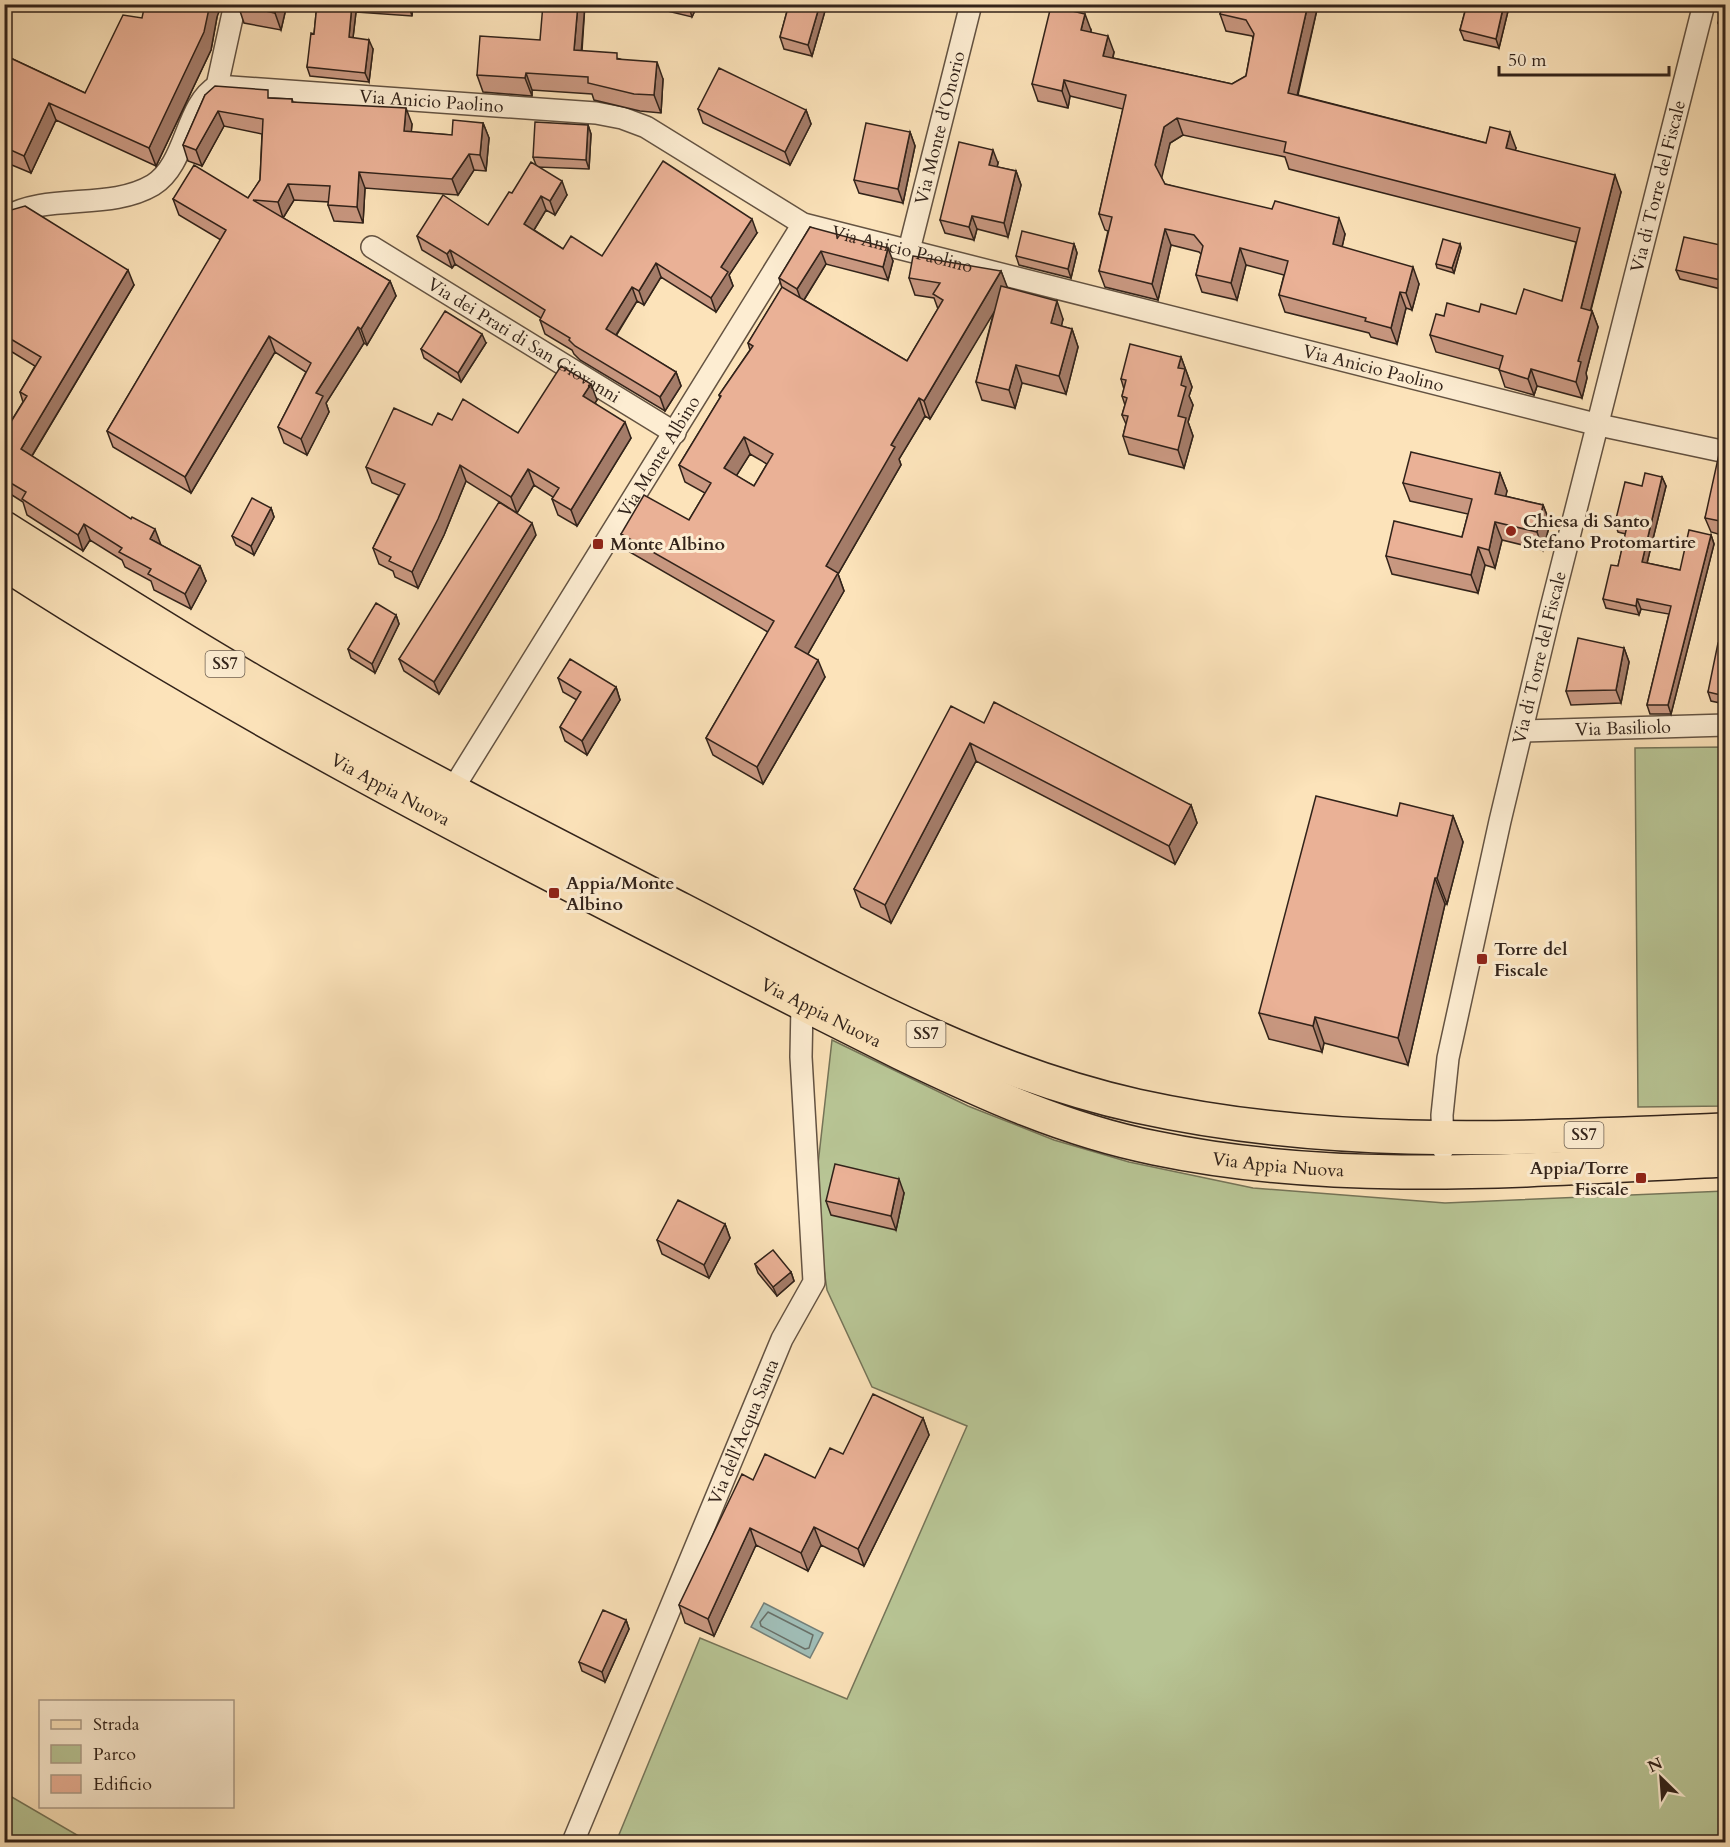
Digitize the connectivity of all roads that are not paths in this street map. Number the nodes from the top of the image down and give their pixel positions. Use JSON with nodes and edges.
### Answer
{"nodes":[{"id":1,"x":235,"y":4,"type":"edge"},
{"id":2,"x":971,"y":4,"type":"edge"},
{"id":3,"x":1704,"y":4,"type":"edge"},
{"id":4,"x":1723,"y":4,"type":"edge"},
{"id":5,"x":1725,"y":8,"type":"edge"},
{"id":6,"x":217,"y":86,"type":"junction"},
{"id":7,"x":4,"y":218,"type":"edge"},
{"id":8,"x":803,"y":224,"type":"junction"},
{"id":9,"x":372,"y":247,"type":"dead end"},
{"id":10,"x":909,"y":250,"type":"junction"},
{"id":11,"x":1599,"y":425,"type":"junction"},
{"id":12,"x":675,"y":433,"type":"junction"},
{"id":13,"x":1725,"y":452,"type":"edge"},
{"id":14,"x":4,"y":528,"type":"edge"},
{"id":15,"x":4,"y":563,"type":"edge"},
{"id":16,"x":1725,"y":725,"type":"edge"},
{"id":17,"x":1523,"y":730,"type":"junction"},
{"id":18,"x":445,"y":801,"type":"junction"},
{"id":19,"x":802,"y":1004,"type":"junction"},
{"id":20,"x":1725,"y":1130,"type":"edge"},
{"id":21,"x":1443,"y":1155,"type":"junction"},
{"id":22,"x":1725,"y":1160,"type":"edge"},
{"id":23,"x":573,"y":1842,"type":"edge"}],
"edges":[{"from":1,"to":6,"type":"street"},
{"from":2,"to":10,"type":"street","name":"Via Monte d'Onorio"},
{"from":3,"to":11,"type":"street","name":"Via di Torre del Fiscale"},
{"from":4,"to":5,"type":"street"},
{"from":6,"to":7,"type":"street"},
{"from":6,"to":8,"type":"street","name":"Via Anicio Paolino"},
{"from":8,"to":10,"type":"street","name":"Via Anicio Paolino"},
{"from":8,"to":12,"type":"street","name":"Via Monte Albino"},
{"from":9,"to":12,"type":"street","name":"Via dei Prati di San Giovanni"},
{"from":10,"to":11,"type":"street","name":"Via Anicio Paolino"},
{"from":11,"to":13,"type":"street","name":"Via Anicio Paolino"},
{"from":11,"to":17,"type":"street","name":"Via di Torre del Fiscale"},
{"from":12,"to":18,"type":"street","name":"Via Monte Albino"},
{"from":14,"to":18,"type":"main road","name":"Via Appia Nuova","number":"SS7"},
{"from":15,"to":18,"type":"main road","name":"Via Appia Nuova","number":"SS7"},
{"from":16,"to":17,"type":"street","name":"Via Basiliolo"},
{"from":17,"to":21,"type":"street","name":"Via di Torre del Fiscale"},
{"from":18,"to":19,"type":"main road","name":"Via Appia Nuova","number":"SS7"},
{"from":18,"to":21,"type":"main road","name":"Via Appia Nuova","number":"SS7"},
{"from":19,"to":21,"type":"main road","name":"Via Appia Nuova","number":"SS7"},
{"from":19,"to":23,"type":"street","name":"Via dell'Acqua Santa"},
{"from":20,"to":21,"type":"main road","name":"Via Appia Nuova","number":"SS7"},
{"from":21,"to":22,"type":"main road","name":"Via Appia Nuova","number":"SS7"}]}
